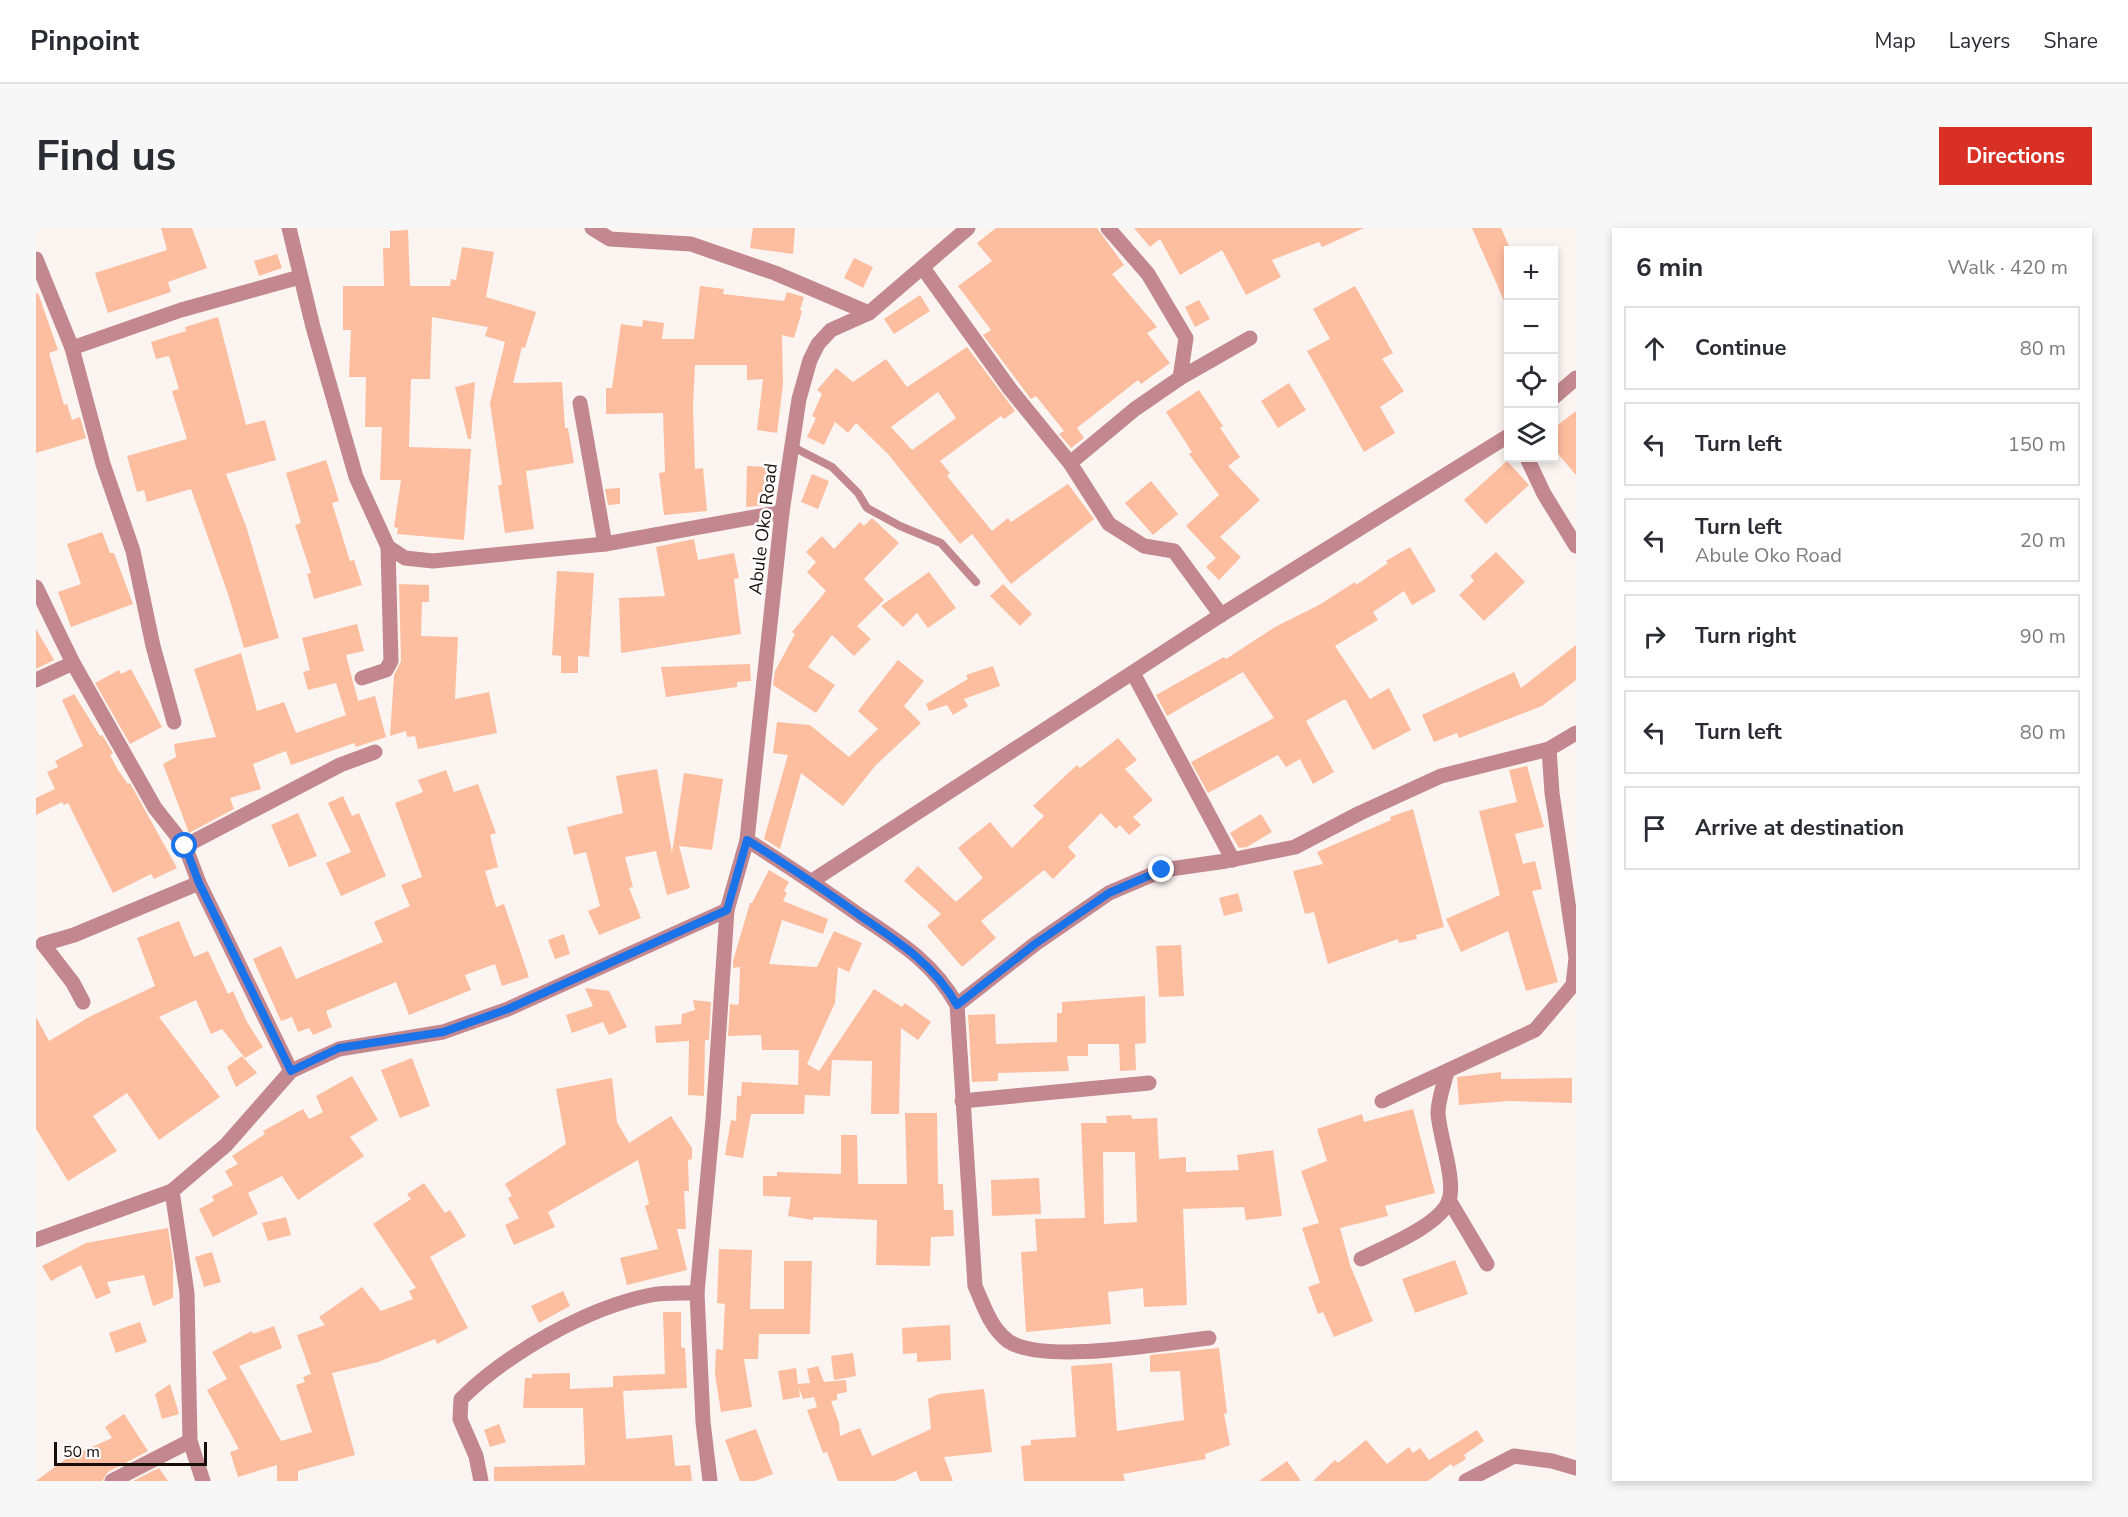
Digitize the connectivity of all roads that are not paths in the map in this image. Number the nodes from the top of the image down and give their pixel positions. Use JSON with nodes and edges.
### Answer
{"nodes":[{"id":1,"x":289,"y":228,"type":"edge"},
{"id":2,"x":592,"y":228,"type":"edge"},
{"id":3,"x":968,"y":228,"type":"edge"},
{"id":4,"x":1108,"y":228,"type":"edge"},
{"id":5,"x":36,"y":259,"type":"edge"},
{"id":6,"x":923,"y":268,"type":"junction"},
{"id":7,"x":300,"y":277,"type":"junction"},
{"id":8,"x":868,"y":313,"type":"junction"},
{"id":9,"x":1250,"y":338,"type":"dead end"},
{"id":10,"x":72,"y":348,"type":"junction"},
{"id":11,"x":1180,"y":378,"type":"junction"},
{"id":12,"x":1576,"y":378,"type":"edge"},
{"id":13,"x":1558,"y":394,"type":"edge"},
{"id":14,"x":580,"y":403,"type":"dead end"},
{"id":15,"x":1504,"y":439,"type":"edge"},
{"id":16,"x":794,"y":447,"type":"junction"},
{"id":17,"x":1529,"y":462,"type":"edge"},
{"id":18,"x":1070,"y":463,"type":"junction"},
{"id":19,"x":782,"y":512,"type":"junction"},
{"id":20,"x":605,"y":544,"type":"junction"},
{"id":21,"x":1576,"y":546,"type":"edge"},
{"id":22,"x":388,"y":547,"type":"junction"},
{"id":23,"x":976,"y":582,"type":"dead end"},
{"id":24,"x":36,"y":587,"type":"edge"},
{"id":25,"x":1221,"y":615,"type":"junction"},
{"id":26,"x":73,"y":663,"type":"junction"},
{"id":27,"x":1133,"y":673,"type":"junction"},
{"id":28,"x":362,"y":678,"type":"dead end"},
{"id":29,"x":36,"y":680,"type":"edge"},
{"id":30,"x":174,"y":722,"type":"dead end"},
{"id":31,"x":1576,"y":733,"type":"edge"},
{"id":32,"x":1549,"y":749,"type":"junction"},
{"id":33,"x":375,"y":752,"type":"dead end"},
{"id":34,"x":747,"y":840,"type":"junction"},
{"id":35,"x":185,"y":846,"type":"junction"},
{"id":36,"x":1233,"y":860,"type":"junction"},
{"id":37,"x":812,"y":881,"type":"junction"},
{"id":38,"x":199,"y":883,"type":"junction"},
{"id":39,"x":727,"y":910,"type":"junction"},
{"id":40,"x":39,"y":946,"type":"edge"},
{"id":41,"x":83,"y":1002,"type":"dead end"},
{"id":42,"x":957,"y":1005,"type":"junction"},
{"id":43,"x":291,"y":1071,"type":"junction"},
{"id":44,"x":1448,"y":1072,"type":"junction"},
{"id":45,"x":1149,"y":1083,"type":"dead end"},
{"id":46,"x":962,"y":1101,"type":"junction"},
{"id":47,"x":1382,"y":1101,"type":"dead end"},
{"id":48,"x":172,"y":1191,"type":"junction"},
{"id":49,"x":1449,"y":1200,"type":"junction"},
{"id":50,"x":36,"y":1240,"type":"edge"},
{"id":51,"x":1361,"y":1259,"type":"dead end"},
{"id":52,"x":1487,"y":1264,"type":"dead end"},
{"id":53,"x":697,"y":1293,"type":"junction"},
{"id":54,"x":1209,"y":1338,"type":"dead end"},
{"id":55,"x":190,"y":1441,"type":"junction"},
{"id":56,"x":1576,"y":1468,"type":"edge"},
{"id":57,"x":112,"y":1481,"type":"edge"},
{"id":58,"x":203,"y":1481,"type":"edge"},
{"id":59,"x":481,"y":1481,"type":"edge"},
{"id":60,"x":710,"y":1481,"type":"edge"},
{"id":61,"x":1466,"y":1481,"type":"edge"}],
"edges":[{"from":1,"to":7,"type":"street"},
{"from":2,"to":8,"type":"street"},
{"from":3,"to":6,"type":"street","name":"Abule Oko Road"},
{"from":4,"to":11,"type":"street"},
{"from":5,"to":10,"type":"street"},
{"from":6,"to":8,"type":"street","name":"Abule Oko Road"},
{"from":6,"to":18,"type":"street"},
{"from":7,"to":10,"type":"street"},
{"from":7,"to":22,"type":"street"},
{"from":8,"to":16,"type":"street","name":"Abule Oko Road"},
{"from":9,"to":11,"type":"street"},
{"from":10,"to":30,"type":"street"},
{"from":11,"to":18,"type":"street"},
{"from":12,"to":13,"type":"street"},
{"from":14,"to":20,"type":"street"},
{"from":15,"to":25,"type":"street"},
{"from":16,"to":19,"type":"street","name":"Abule Oko Road"},
{"from":16,"to":23,"type":"lane"},
{"from":17,"to":21,"type":"street"},
{"from":18,"to":25,"type":"street"},
{"from":19,"to":20,"type":"street"},
{"from":19,"to":34,"type":"street","name":"Abule Oko Road"},
{"from":20,"to":22,"type":"street"},
{"from":22,"to":28,"type":"street"},
{"from":24,"to":26,"type":"street"},
{"from":25,"to":27,"type":"street"},
{"from":26,"to":29,"type":"street"},
{"from":26,"to":35,"type":"street"},
{"from":27,"to":36,"type":"street"},
{"from":27,"to":37,"type":"street"},
{"from":31,"to":32,"type":"street"},
{"from":32,"to":36,"type":"street"},
{"from":32,"to":44,"type":"street"},
{"from":33,"to":35,"type":"street"},
{"from":34,"to":37,"type":"street"},
{"from":34,"to":39,"type":"street","name":"Abule Oko Road"},
{"from":35,"to":38,"type":"street"},
{"from":36,"to":42,"type":"street"},
{"from":37,"to":42,"type":"street"},
{"from":38,"to":40,"type":"street"},
{"from":38,"to":43,"type":"street"},
{"from":39,"to":43,"type":"street"},
{"from":39,"to":53,"type":"street","name":"Abule Oko Road"},
{"from":40,"to":41,"type":"street"},
{"from":42,"to":46,"type":"street"},
{"from":43,"to":48,"type":"street"},
{"from":44,"to":47,"type":"street"},
{"from":44,"to":49,"type":"street"},
{"from":45,"to":46,"type":"street"},
{"from":46,"to":54,"type":"street"},
{"from":48,"to":50,"type":"street"},
{"from":48,"to":55,"type":"street"},
{"from":49,"to":51,"type":"street"},
{"from":49,"to":52,"type":"street"},
{"from":53,"to":59,"type":"street"},
{"from":53,"to":60,"type":"street","name":"Abule Oko Road"},
{"from":55,"to":57,"type":"street"},
{"from":55,"to":58,"type":"street"},
{"from":56,"to":61,"type":"street"}]}
